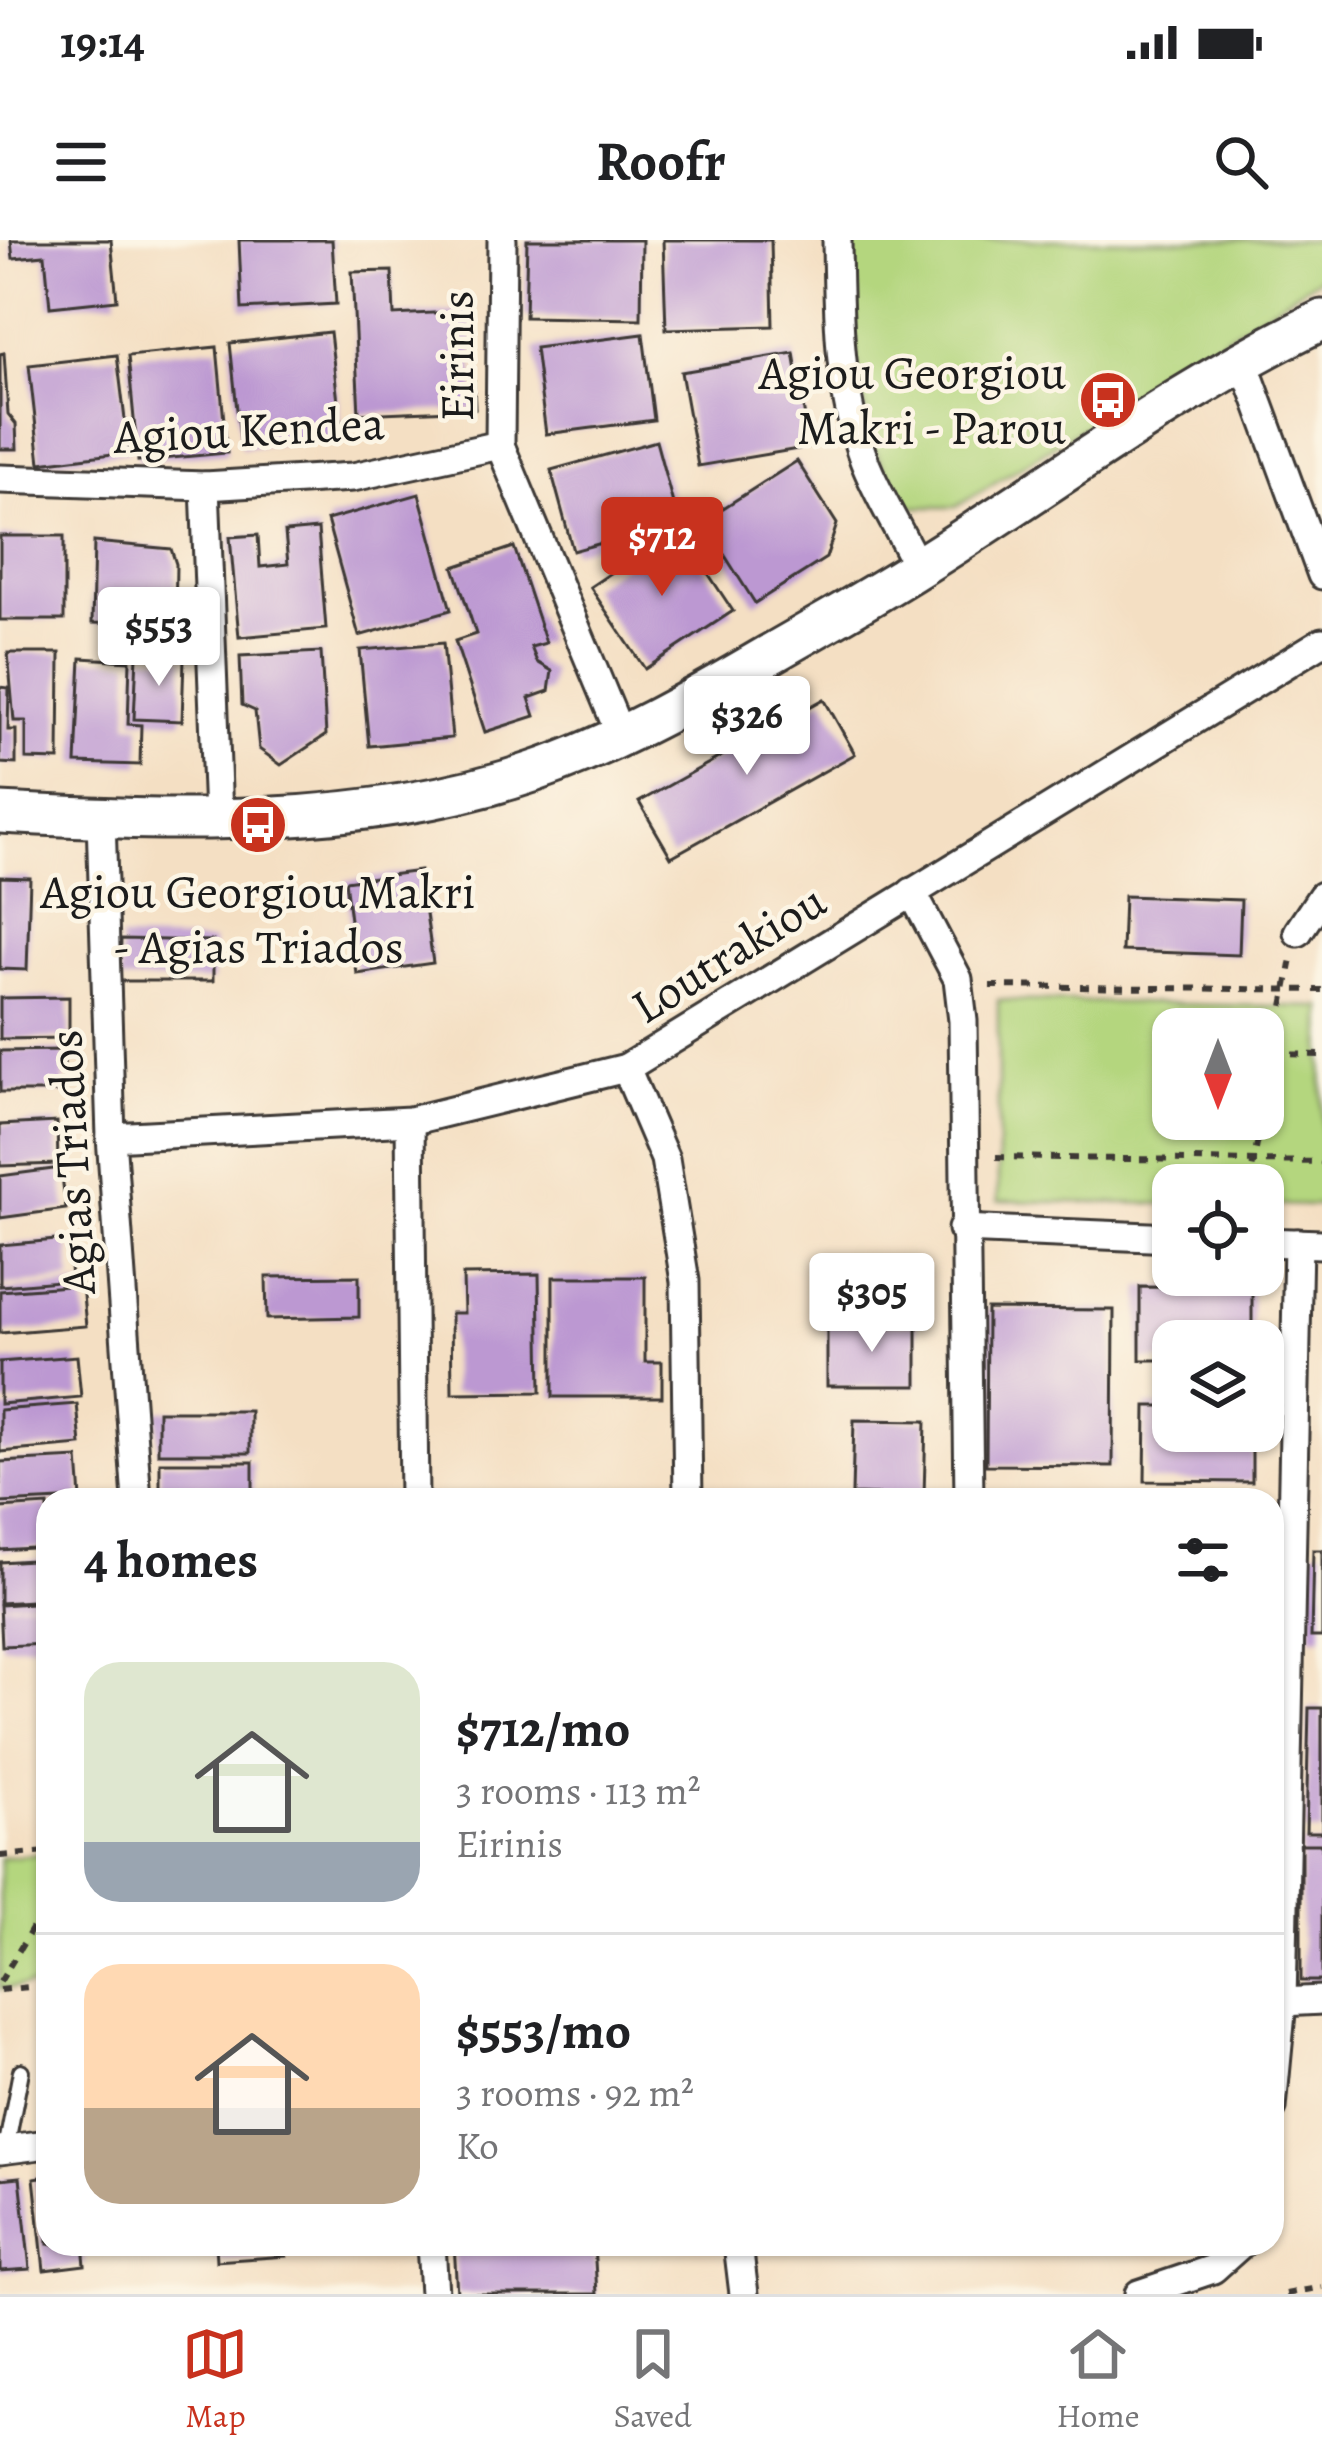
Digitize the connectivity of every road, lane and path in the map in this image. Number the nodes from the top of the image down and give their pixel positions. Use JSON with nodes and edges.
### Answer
{"nodes":[{"id":1,"x":502,"y":240,"type":"edge"},
{"id":2,"x":837,"y":240,"type":"edge"},
{"id":3,"x":1322,"y":320,"type":"edge"},
{"id":4,"x":1242,"y":358,"type":"junction"},
{"id":5,"x":500,"y":445,"type":"junction"},
{"id":6,"x":0,"y":479,"type":"edge"},
{"id":7,"x":205,"y":485,"type":"junction"},
{"id":8,"x":918,"y":568,"type":"junction"},
{"id":9,"x":1322,"y":575,"type":"edge"},
{"id":10,"x":1322,"y":642,"type":"edge"},
{"id":11,"x":621,"y":736,"type":"junction"},
{"id":12,"x":0,"y":813,"type":"edge"},
{"id":13,"x":218,"y":816,"type":"junction"},
{"id":14,"x":101,"y":818,"type":"junction"},
{"id":15,"x":912,"y":892,"type":"junction"},
{"id":16,"x":1322,"y":896,"type":"edge"},
{"id":17,"x":1298,"y":932,"type":"joint"},
{"id":18,"x":958,"y":985,"type":"junction"},
{"id":19,"x":1287,"y":989,"type":"junction"},
{"id":20,"x":1322,"y":990,"type":"edge"},
{"id":21,"x":1283,"y":1008,"type":"edge"},
{"id":22,"x":1284,"y":1054,"type":"edge"},
{"id":23,"x":1322,"y":1055,"type":"edge"},
{"id":24,"x":626,"y":1068,"type":"junction"},
{"id":25,"x":410,"y":1121,"type":"junction"},
{"id":26,"x":111,"y":1137,"type":"junction"},
{"id":27,"x":1258,"y":1140,"type":"edge"},
{"id":28,"x":963,"y":1156,"type":"junction"},
{"id":29,"x":1254,"y":1160,"type":"junction"},
{"id":30,"x":1322,"y":1162,"type":"edge"},
{"id":31,"x":1253,"y":1164,"type":"edge"},
{"id":32,"x":962,"y":1229,"type":"junction"},
{"id":33,"x":1152,"y":1237,"type":"edge"},
{"id":34,"x":1310,"y":1244,"type":"edge"},
{"id":35,"x":136,"y":1488,"type":"edge"},
{"id":36,"x":414,"y":1488,"type":"edge"},
{"id":37,"x":688,"y":1488,"type":"edge"},
{"id":38,"x":969,"y":1488,"type":"edge"},
{"id":39,"x":36,"y":1853,"type":"edge"},
{"id":40,"x":0,"y":1856,"type":"edge"},
{"id":41,"x":36,"y":1923,"type":"edge"},
{"id":42,"x":1284,"y":1948,"type":"edge"},
{"id":43,"x":36,"y":1984,"type":"edge"},
{"id":44,"x":0,"y":1986,"type":"edge"},
{"id":45,"x":1322,"y":2000,"type":"edge"},
{"id":46,"x":1284,"y":2002,"type":"edge"},
{"id":47,"x":21,"y":2071,"type":"dead end"},
{"id":48,"x":36,"y":2146,"type":"edge"},
{"id":49,"x":3,"y":2150,"type":"edge"},
{"id":50,"x":432,"y":2256,"type":"edge"},
{"id":51,"x":739,"y":2256,"type":"edge"},
{"id":52,"x":1228,"y":2256,"type":"edge"},
{"id":53,"x":1322,"y":2287,"type":"edge"},
{"id":54,"x":1150,"y":2292,"type":"edge"},
{"id":55,"x":434,"y":2294,"type":"edge"},
{"id":56,"x":744,"y":2294,"type":"edge"},
{"id":57,"x":1286,"y":2294,"type":"edge"}],
"edges":[{"from":1,"to":5,"type":"street","name":"Eirinis"},
{"from":2,"to":8,"type":"street"},
{"from":3,"to":4,"type":"street"},
{"from":4,"to":8,"type":"street"},
{"from":4,"to":9,"type":"street"},
{"from":5,"to":7,"type":"street","name":"Agiou Kendea"},
{"from":5,"to":11,"type":"street","name":"Eirinis"},
{"from":6,"to":7,"type":"street","name":"Agiou Kendea"},
{"from":7,"to":13,"type":"street"},
{"from":8,"to":11,"type":"street"},
{"from":10,"to":15,"type":"street","name":"Loutrakiou"},
{"from":11,"to":13,"type":"street"},
{"from":12,"to":14,"type":"street"},
{"from":13,"to":14,"type":"street"},
{"from":14,"to":26,"type":"street","name":"Agias Triados"},
{"from":15,"to":18,"type":"street"},
{"from":15,"to":24,"type":"street","name":"Loutrakiou"},
{"from":16,"to":17,"type":"street"},
{"from":17,"to":19,"type":"path"},
{"from":18,"to":19,"type":"path"},
{"from":18,"to":28,"type":"street"},
{"from":19,"to":20,"type":"path"},
{"from":19,"to":21,"type":"path"},
{"from":22,"to":23,"type":"path"},
{"from":24,"to":25,"type":"street","name":"Loutrakiou"},
{"from":24,"to":37,"type":"street"},
{"from":25,"to":26,"type":"street","name":"Loutrakiou"},
{"from":25,"to":36,"type":"street"},
{"from":26,"to":35,"type":"street","name":"Agias Triados"},
{"from":27,"to":29,"type":"path"},
{"from":28,"to":29,"type":"path"},
{"from":28,"to":32,"type":"street"},
{"from":29,"to":30,"type":"path"},
{"from":29,"to":31,"type":"path"},
{"from":32,"to":33,"type":"street"},
{"from":32,"to":38,"type":"street"},
{"from":34,"to":42,"type":"street"},
{"from":39,"to":40,"type":"path"},
{"from":41,"to":44,"type":"path"},
{"from":43,"to":44,"type":"path"},
{"from":45,"to":46,"type":"street"},
{"from":47,"to":49,"type":"lane"},
{"from":48,"to":49,"type":"street"},
{"from":50,"to":55,"type":"street"},
{"from":51,"to":56,"type":"street"},
{"from":52,"to":54,"type":"street"},
{"from":53,"to":57,"type":"path"}]}
